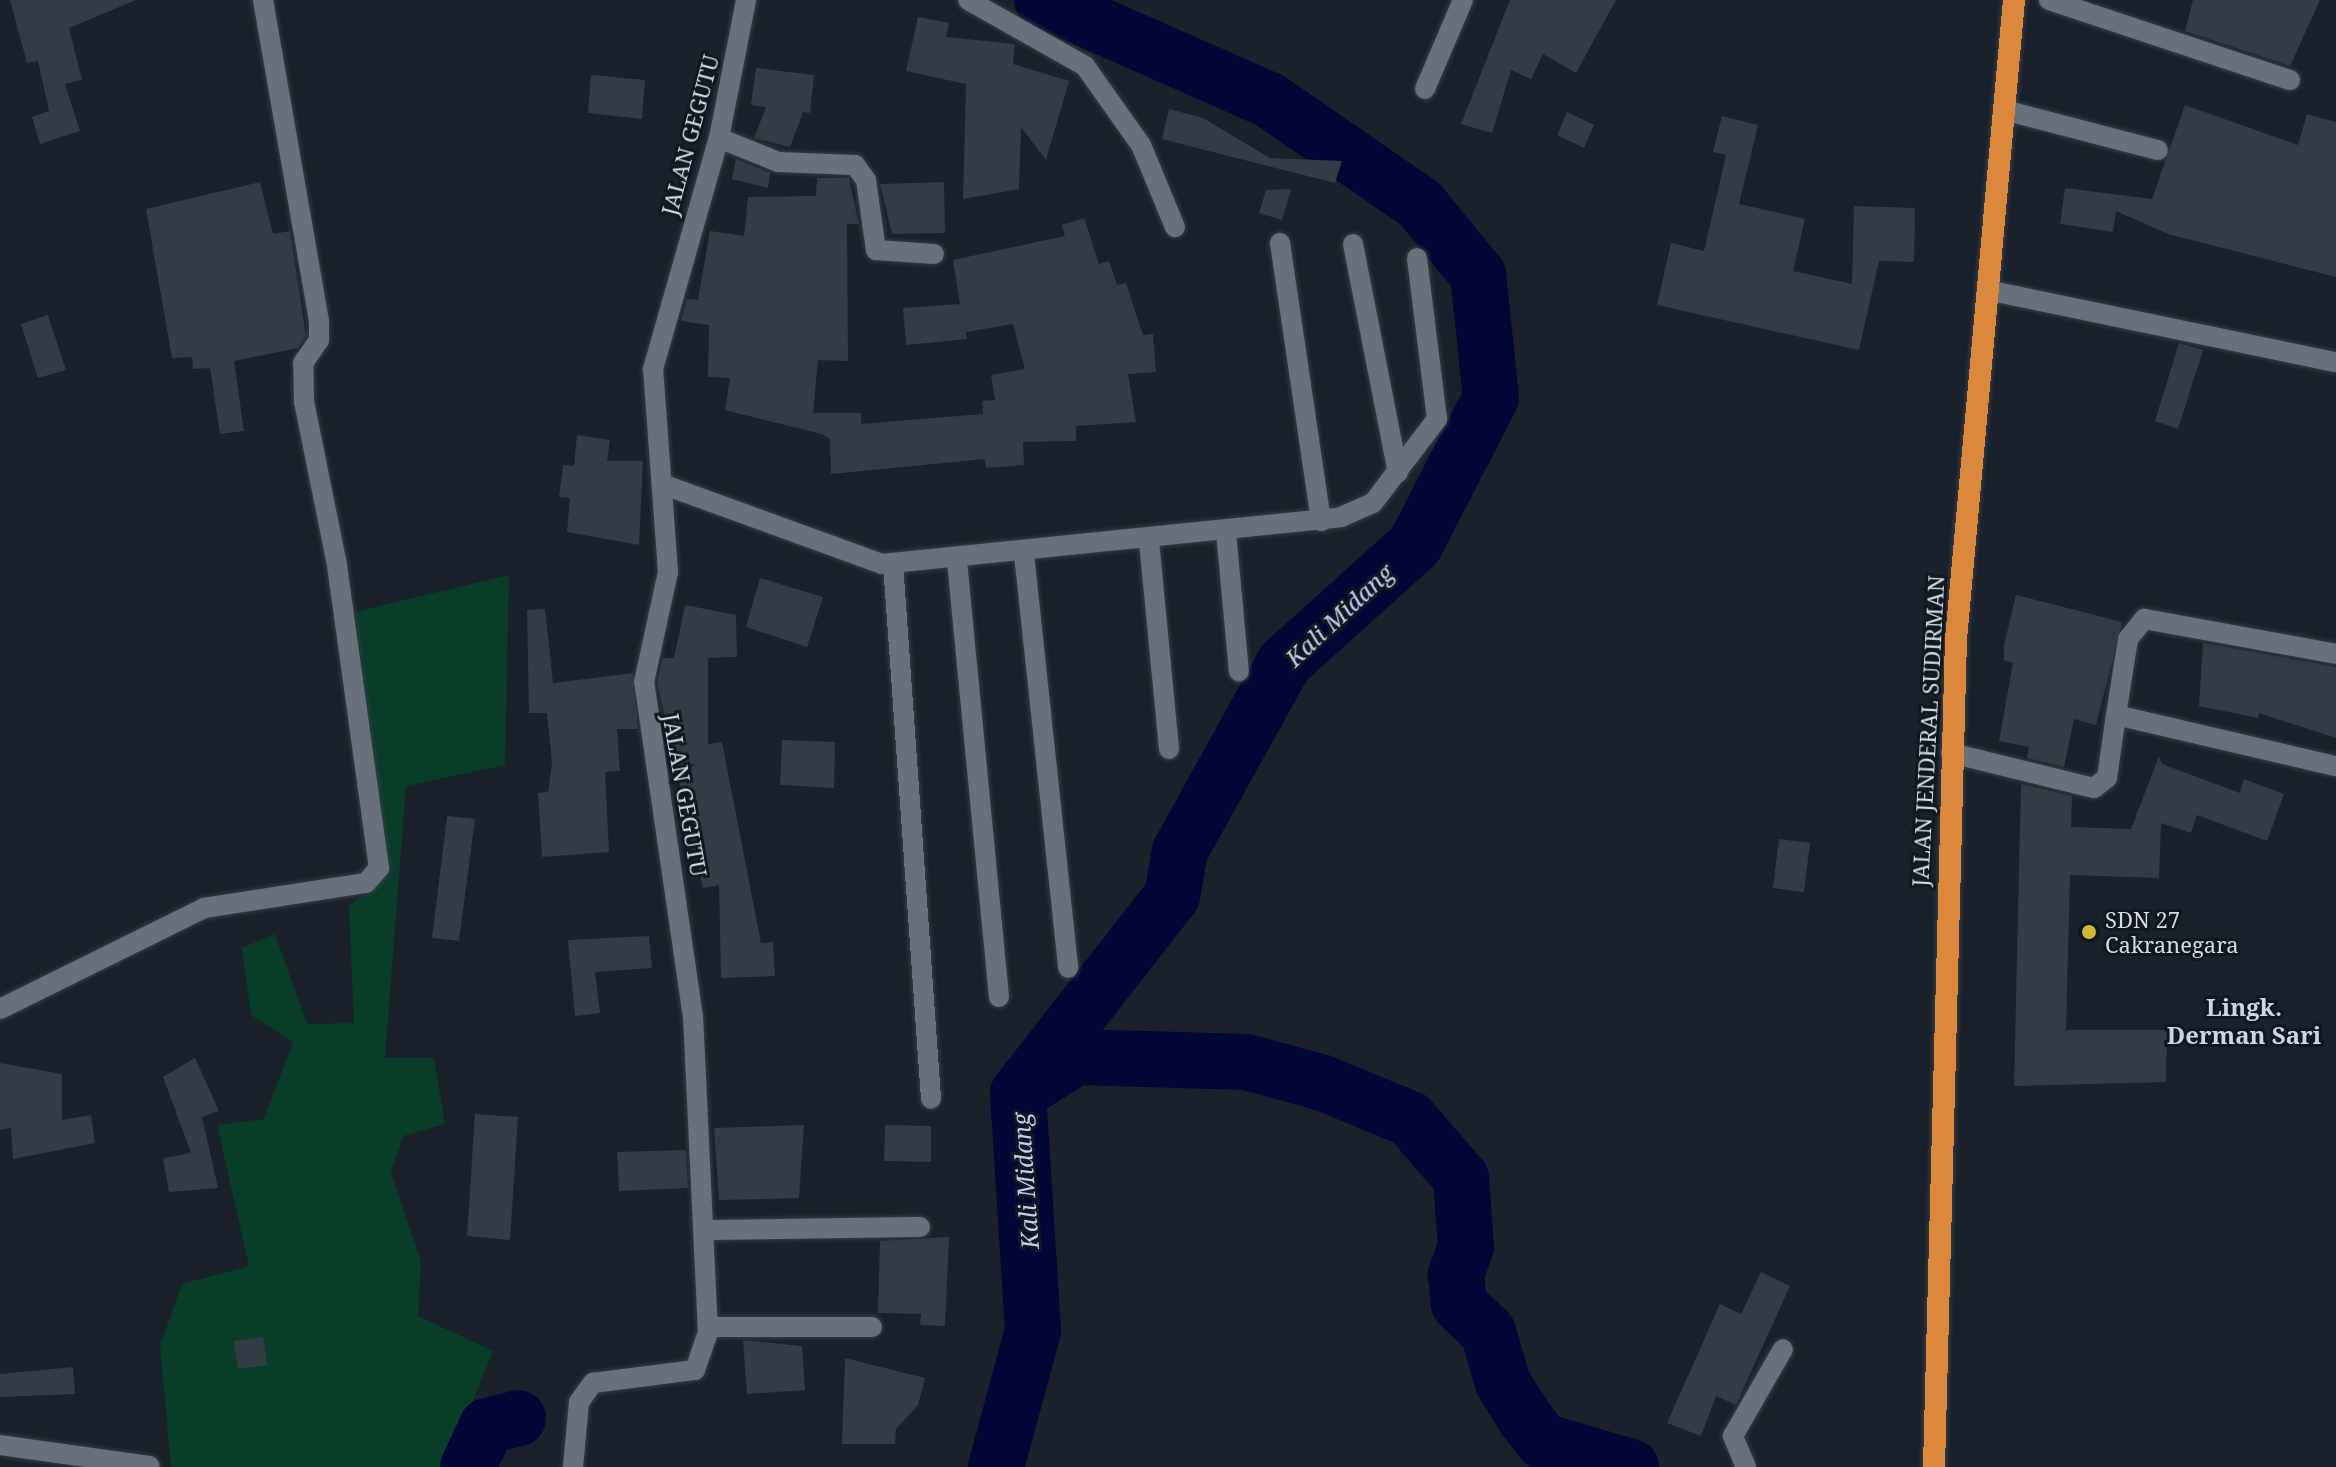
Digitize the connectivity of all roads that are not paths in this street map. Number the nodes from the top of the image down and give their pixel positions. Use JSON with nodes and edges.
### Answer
{"nodes":[{"id":1,"x":263,"y":0,"type":"edge"},
{"id":2,"x":746,"y":0,"type":"edge"},
{"id":3,"x":968,"y":0,"type":"edge"},
{"id":4,"x":1463,"y":0,"type":"edge"},
{"id":5,"x":2014,"y":0,"type":"edge"},
{"id":6,"x":2049,"y":0,"type":"edge"},
{"id":7,"x":2290,"y":80,"type":"dead end"},
{"id":8,"x":1425,"y":89,"type":"dead end"},
{"id":9,"x":2004,"y":110,"type":"junction"},
{"id":10,"x":719,"y":138,"type":"junction"},
{"id":11,"x":2158,"y":150,"type":"dead end"},
{"id":12,"x":1175,"y":227,"type":"dead end"},
{"id":13,"x":1280,"y":243,"type":"dead end"},
{"id":14,"x":1353,"y":244,"type":"dead end"},
{"id":15,"x":934,"y":254,"type":"dead end"},
{"id":16,"x":1417,"y":258,"type":"dead end"},
{"id":17,"x":1987,"y":290,"type":"junction"},
{"id":18,"x":2336,"y":362,"type":"edge"},
{"id":19,"x":1398,"y":473,"type":"junction"},
{"id":20,"x":662,"y":484,"type":"junction"},
{"id":21,"x":1321,"y":521,"type":"junction"},
{"id":22,"x":1226,"y":532,"type":"junction"},
{"id":23,"x":1149,"y":541,"type":"junction"},
{"id":24,"x":1024,"y":554,"type":"junction"},
{"id":25,"x":957,"y":561,"type":"junction"},
{"id":26,"x":893,"y":563,"type":"junction"},
{"id":27,"x":2336,"y":654,"type":"edge"},
{"id":28,"x":1239,"y":671,"type":"dead end"},
{"id":29,"x":2116,"y":715,"type":"junction"},
{"id":30,"x":1169,"y":749,"type":"dead end"},
{"id":31,"x":1951,"y":753,"type":"junction"},
{"id":32,"x":2336,"y":766,"type":"edge"},
{"id":33,"x":1068,"y":968,"type":"dead end"},
{"id":34,"x":999,"y":997,"type":"dead end"},
{"id":35,"x":0,"y":1009,"type":"edge"},
{"id":36,"x":931,"y":1099,"type":"dead end"},
{"id":37,"x":920,"y":1227,"type":"dead end"},
{"id":38,"x":706,"y":1230,"type":"junction"},
{"id":39,"x":709,"y":1327,"type":"junction"},
{"id":40,"x":872,"y":1327,"type":"dead end"},
{"id":41,"x":1783,"y":1349,"type":"dead end"},
{"id":42,"x":0,"y":1445,"type":"edge"},
{"id":43,"x":150,"y":1466,"type":"edge"},
{"id":44,"x":573,"y":1467,"type":"edge"},
{"id":45,"x":1746,"y":1467,"type":"edge"},
{"id":46,"x":1934,"y":1467,"type":"edge"}],
"edges":[{"from":1,"to":35,"type":"street"},
{"from":2,"to":10,"type":"street","name":"JALAN GEGUTU"},
{"from":3,"to":12,"type":"street"},
{"from":4,"to":8,"type":"street"},
{"from":5,"to":9,"type":"highway","name":"JALAN JENDERAL SUDIRMAN"},
{"from":6,"to":7,"type":"street"},
{"from":9,"to":11,"type":"street"},
{"from":9,"to":17,"type":"highway","name":"JALAN JENDERAL SUDIRMAN"},
{"from":10,"to":15,"type":"street"},
{"from":10,"to":20,"type":"street","name":"JALAN GEGUTU"},
{"from":13,"to":21,"type":"street"},
{"from":14,"to":19,"type":"street"},
{"from":16,"to":19,"type":"street"},
{"from":17,"to":18,"type":"street"},
{"from":17,"to":31,"type":"highway","name":"JALAN JENDERAL SUDIRMAN"},
{"from":19,"to":21,"type":"street"},
{"from":20,"to":26,"type":"street"},
{"from":20,"to":38,"type":"street","name":"JALAN GEGUTU"},
{"from":21,"to":22,"type":"street"},
{"from":22,"to":23,"type":"street"},
{"from":22,"to":28,"type":"street"},
{"from":23,"to":24,"type":"street"},
{"from":23,"to":30,"type":"street"},
{"from":24,"to":25,"type":"street"},
{"from":24,"to":33,"type":"street"},
{"from":25,"to":26,"type":"street"},
{"from":25,"to":34,"type":"street"},
{"from":26,"to":36,"type":"street"},
{"from":27,"to":29,"type":"street"},
{"from":29,"to":31,"type":"street"},
{"from":29,"to":32,"type":"street"},
{"from":31,"to":46,"type":"highway","name":"JALAN JENDERAL SUDIRMAN"},
{"from":37,"to":38,"type":"street"},
{"from":38,"to":39,"type":"street","name":"JALAN GEGUTU"},
{"from":39,"to":40,"type":"street"},
{"from":39,"to":44,"type":"street","name":"JALAN GEGUTU"},
{"from":41,"to":45,"type":"street"},
{"from":42,"to":43,"type":"street"}]}
